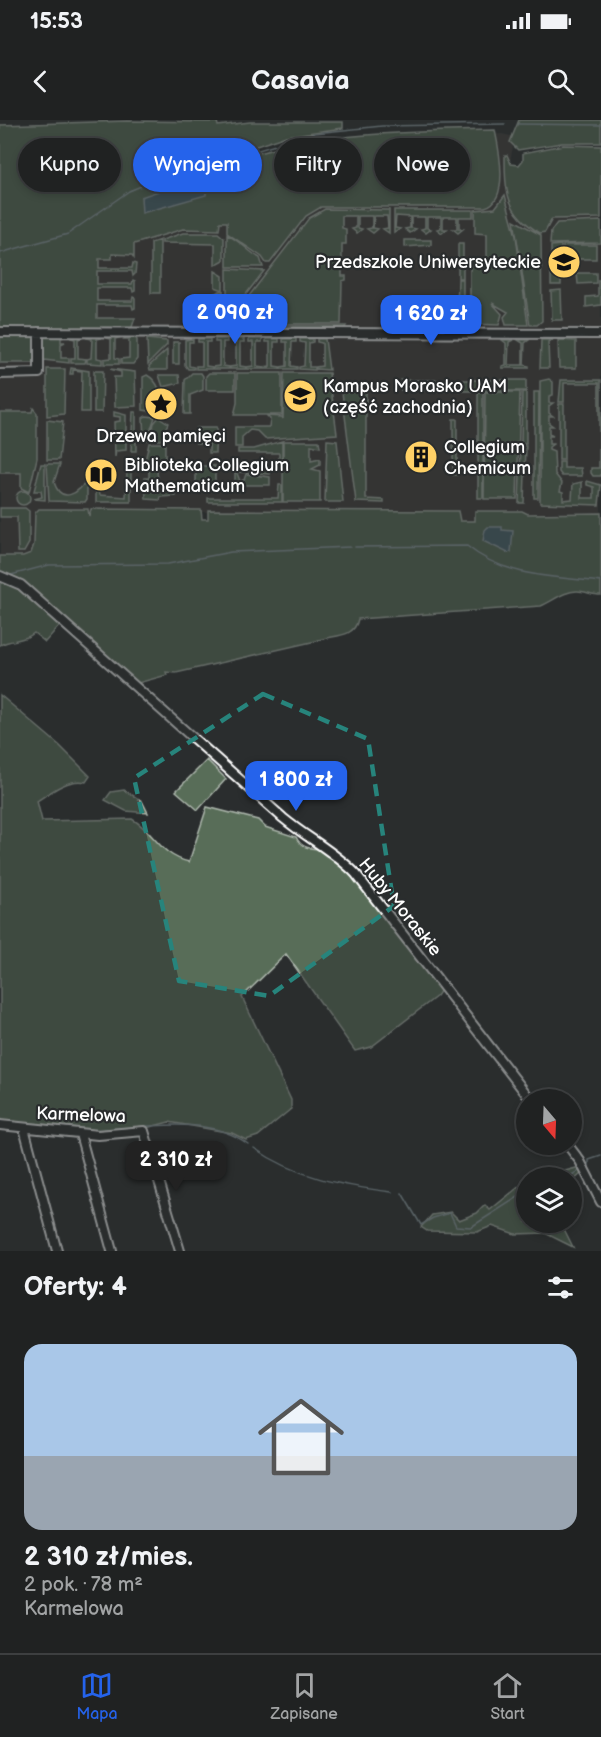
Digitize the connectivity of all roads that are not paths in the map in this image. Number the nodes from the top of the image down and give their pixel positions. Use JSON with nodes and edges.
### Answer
{"nodes":[{"id":1,"x":0,"y":332,"type":"edge"},
{"id":2,"x":39,"y":332,"type":"junction"},
{"id":3,"x":601,"y":334,"type":"edge"},
{"id":4,"x":0,"y":374,"type":"edge"},
{"id":5,"x":0,"y":576,"type":"edge"},
{"id":6,"x":523,"y":1089,"type":"edge"},
{"id":7,"x":0,"y":1125,"type":"edge"},
{"id":8,"x":24,"y":1128,"type":"junction"},
{"id":9,"x":80,"y":1134,"type":"junction"},
{"id":10,"x":575,"y":1155,"type":"edge"},
{"id":11,"x":601,"y":1202,"type":"edge"},
{"id":12,"x":57,"y":1251,"type":"edge"},
{"id":13,"x":112,"y":1251,"type":"edge"},
{"id":14,"x":180,"y":1251,"type":"edge"}],
"edges":[{"from":1,"to":2,"type":"street"},
{"from":2,"to":3,"type":"street"},
{"from":2,"to":4,"type":"street"},
{"from":5,"to":6,"type":"street","name":"Huby Moraskie"},
{"from":7,"to":8,"type":"street","name":"Karmelowa"},
{"from":8,"to":9,"type":"street","name":"Karmelowa"},
{"from":8,"to":12,"type":"street"},
{"from":9,"to":13,"type":"street"},
{"from":9,"to":14,"type":"street","name":"Karmelowa"},
{"from":10,"to":11,"type":"street"}]}
